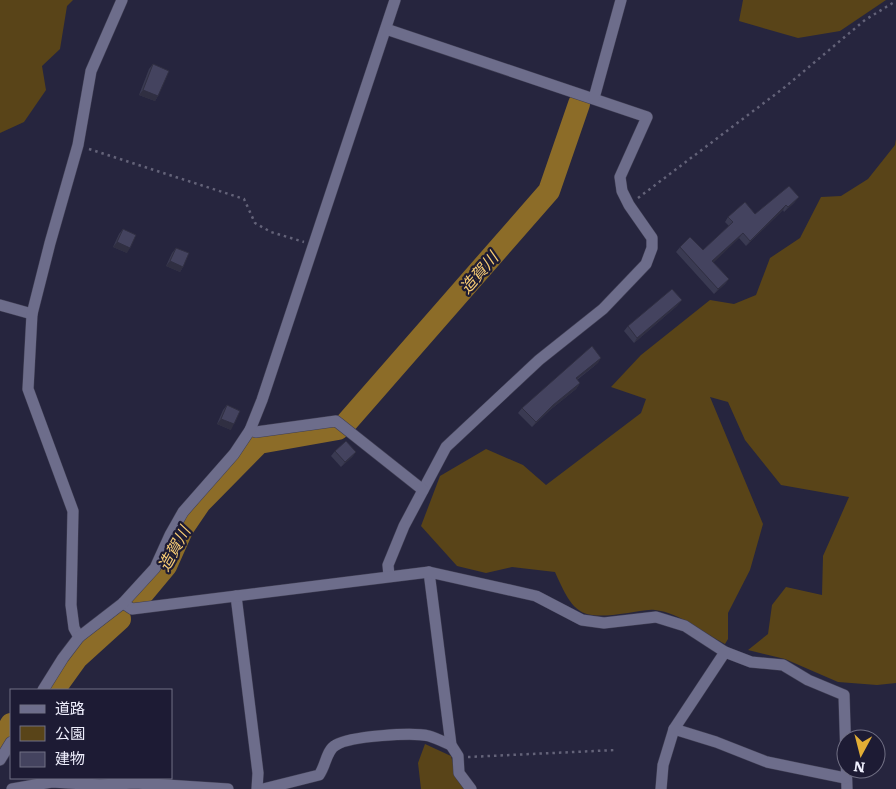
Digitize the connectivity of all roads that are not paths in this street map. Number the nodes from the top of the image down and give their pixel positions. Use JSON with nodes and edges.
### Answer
{"nodes":[{"id":1,"x":122,"y":0,"type":"edge"},
{"id":2,"x":395,"y":0,"type":"edge"},
{"id":3,"x":621,"y":0,"type":"edge"},
{"id":4,"x":386,"y":29,"type":"junction"},
{"id":5,"x":594,"y":98,"type":"junction"},
{"id":6,"x":0,"y":305,"type":"edge"},
{"id":7,"x":32,"y":314,"type":"junction"},
{"id":8,"x":250,"y":430,"type":"junction"},
{"id":9,"x":423,"y":490,"type":"junction"},
{"id":10,"x":429,"y":572,"type":"junction"},
{"id":11,"x":389,"y":576,"type":"junction"},
{"id":12,"x":236,"y":596,"type":"junction"},
{"id":13,"x":123,"y":604,"type":"junction"},
{"id":14,"x":79,"y":637,"type":"junction"},
{"id":15,"x":725,"y":652,"type":"junction"},
{"id":16,"x":44,"y":689,"type":"edge"},
{"id":17,"x":674,"y":729,"type":"junction"},
{"id":18,"x":10,"y":744,"type":"edge"},
{"id":19,"x":451,"y":744,"type":"junction"},
{"id":20,"x":0,"y":760,"type":"edge"},
{"id":21,"x":846,"y":783,"type":"edge"},
{"id":22,"x":12,"y":789,"type":"edge"},
{"id":23,"x":228,"y":789,"type":"edge"},
{"id":24,"x":257,"y":789,"type":"edge"},
{"id":25,"x":264,"y":789,"type":"edge"},
{"id":26,"x":471,"y":789,"type":"edge"},
{"id":27,"x":661,"y":789,"type":"edge"}],
"edges":[{"from":1,"to":7,"type":"street"},
{"from":2,"to":4,"type":"street"},
{"from":3,"to":5,"type":"street"},
{"from":4,"to":5,"type":"street"},
{"from":4,"to":8,"type":"street"},
{"from":5,"to":9,"type":"street"},
{"from":6,"to":7,"type":"street"},
{"from":7,"to":14,"type":"street"},
{"from":8,"to":9,"type":"street"},
{"from":8,"to":13,"type":"street"},
{"from":9,"to":11,"type":"street"},
{"from":10,"to":11,"type":"street"},
{"from":10,"to":15,"type":"street"},
{"from":10,"to":19,"type":"street"},
{"from":11,"to":12,"type":"street"},
{"from":12,"to":13,"type":"street"},
{"from":12,"to":24,"type":"street"},
{"from":13,"to":14,"type":"street"},
{"from":14,"to":16,"type":"street"},
{"from":15,"to":17,"type":"street"},
{"from":15,"to":21,"type":"street"},
{"from":17,"to":21,"type":"street"},
{"from":17,"to":27,"type":"street"},
{"from":18,"to":20,"type":"street"},
{"from":19,"to":25,"type":"street"},
{"from":19,"to":26,"type":"street"},
{"from":22,"to":23,"type":"street"}]}
